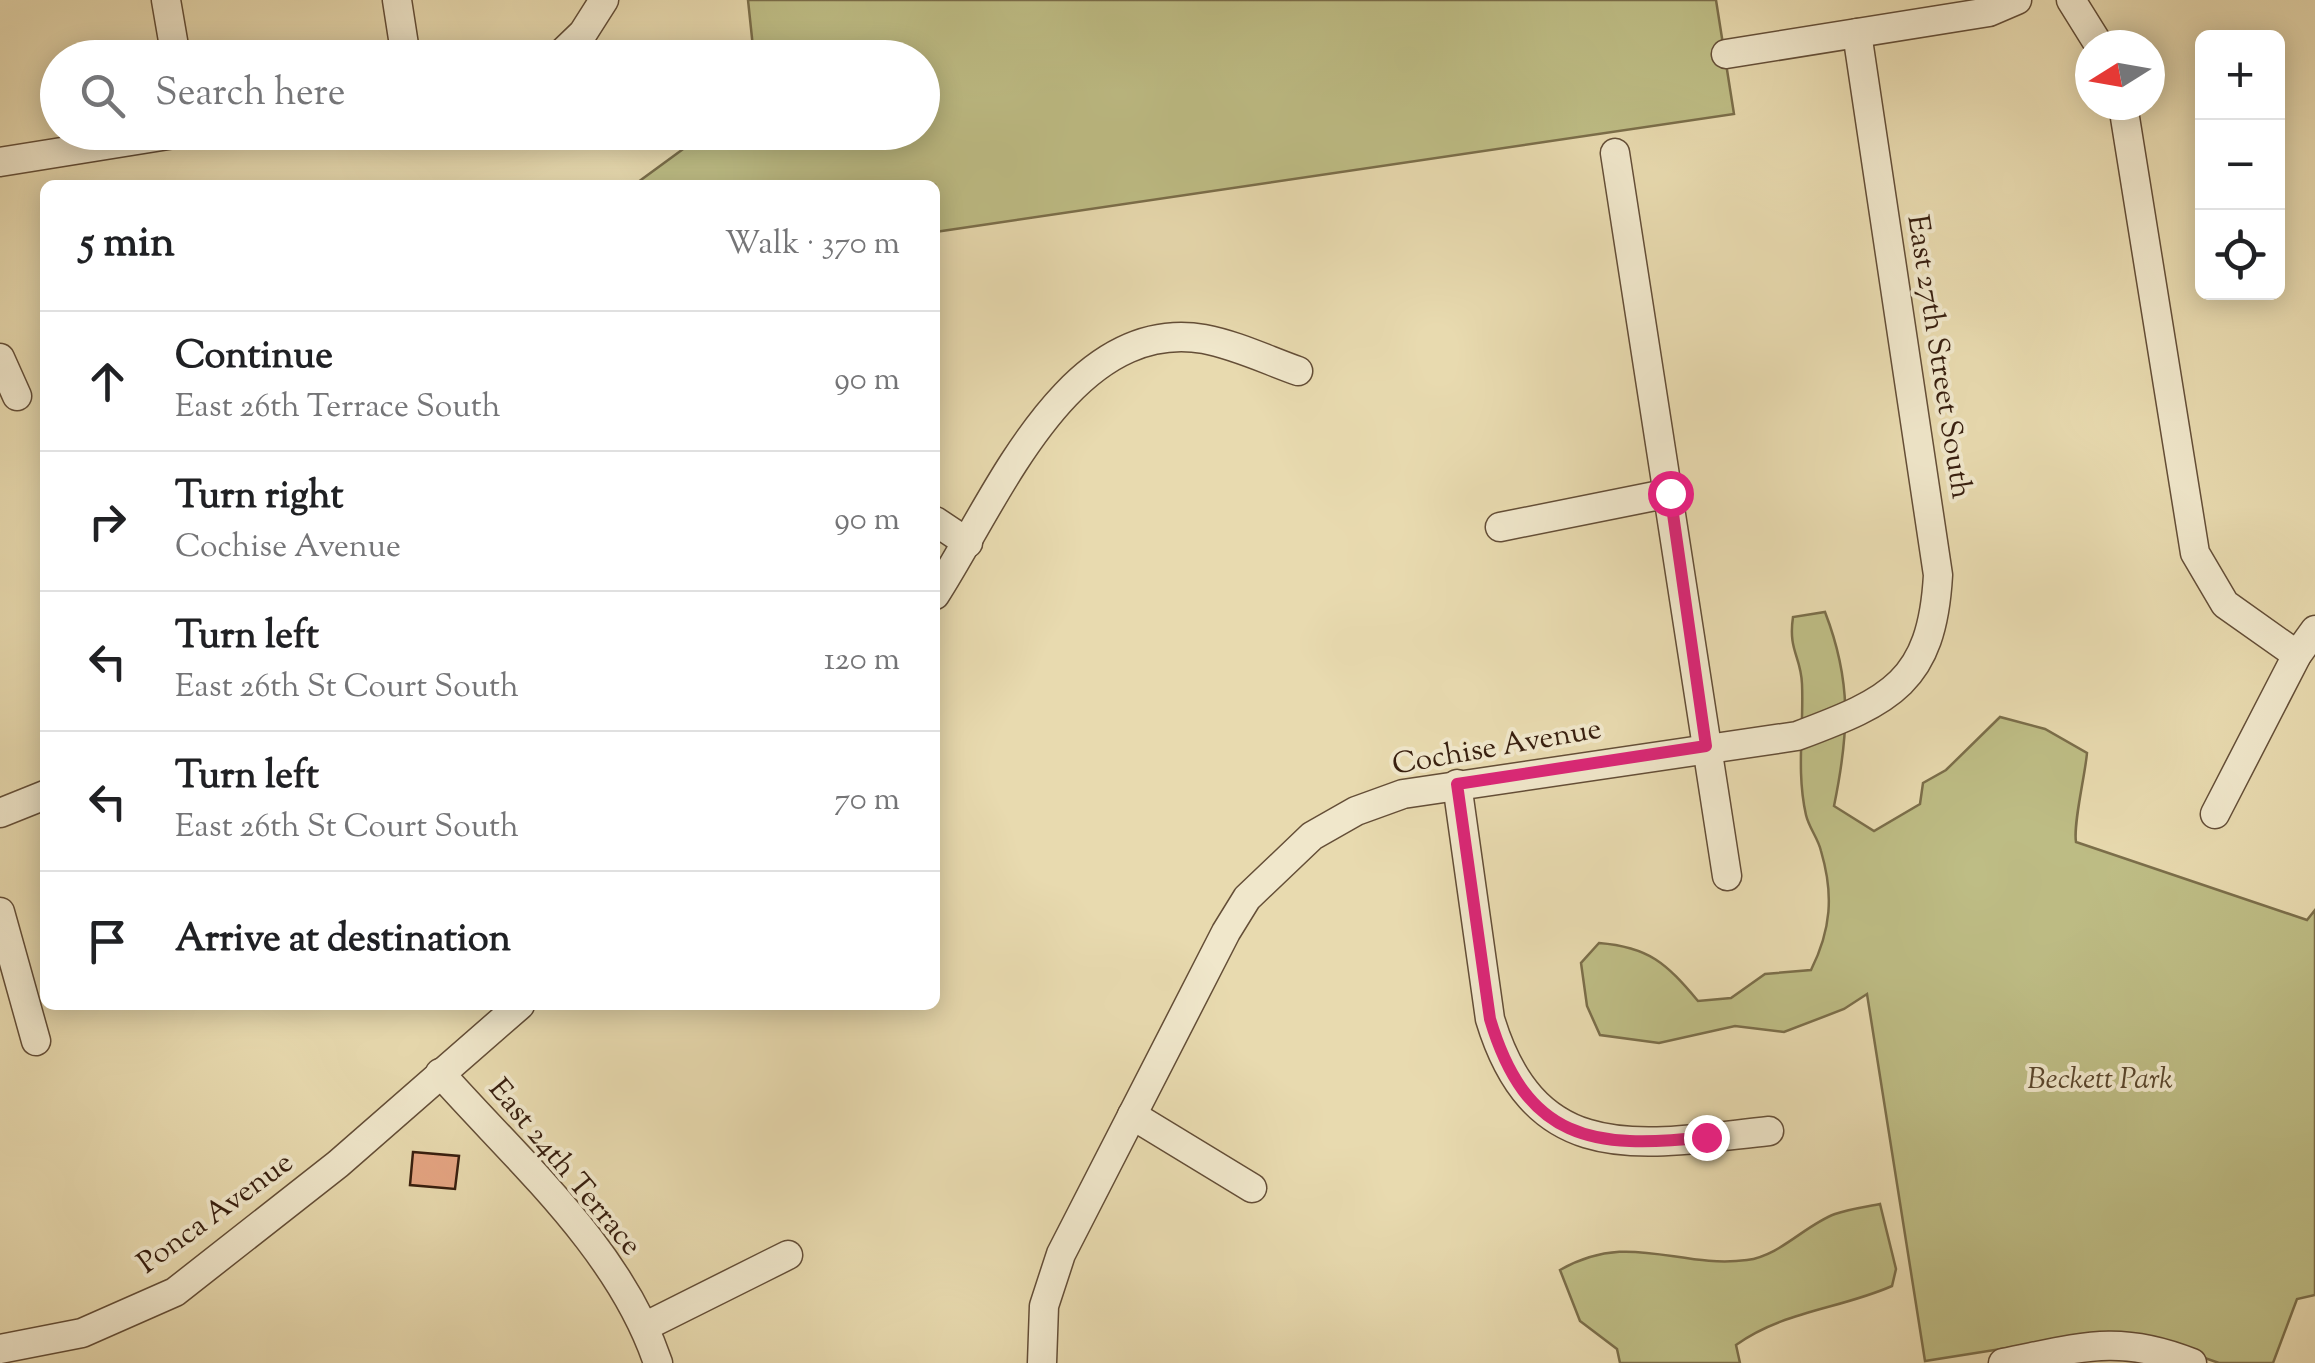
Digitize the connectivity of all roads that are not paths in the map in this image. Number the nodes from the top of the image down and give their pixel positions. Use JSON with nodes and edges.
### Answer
{"nodes":[{"id":1,"x":166,"y":0,"type":"edge"},
{"id":2,"x":396,"y":0,"type":"edge"},
{"id":3,"x":604,"y":0,"type":"edge"},
{"id":4,"x":2017,"y":0,"type":"edge"},
{"id":5,"x":2071,"y":0,"type":"edge"},
{"id":6,"x":2090,"y":30,"type":"edge"},
{"id":7,"x":1857,"y":33,"type":"junction"},
{"id":8,"x":173,"y":40,"type":"edge"},
{"id":9,"x":403,"y":40,"type":"edge"},
{"id":10,"x":576,"y":40,"type":"edge"},
{"id":11,"x":1726,"y":54,"type":"dead end"},
{"id":12,"x":2125,"y":120,"type":"edge"},
{"id":13,"x":75,"y":150,"type":"edge"},
{"id":14,"x":1615,"y":152,"type":"dead end"},
{"id":15,"x":0,"y":162,"type":"edge"},
{"id":16,"x":0,"y":358,"type":"edge"},
{"id":17,"x":1298,"y":371,"type":"dead end"},
{"id":18,"x":18,"y":396,"type":"dead end"},
{"id":19,"x":1670,"y":493,"type":"junction"},
{"id":20,"x":940,"y":525,"type":"edge"},
{"id":21,"x":1500,"y":526,"type":"dead end"},
{"id":22,"x":968,"y":543,"type":"junction"},
{"id":23,"x":940,"y":587,"type":"edge"},
{"id":24,"x":2315,"y":630,"type":"edge"},
{"id":25,"x":2297,"y":656,"type":"junction"},
{"id":26,"x":1901,"y":681,"type":"joint"},
{"id":27,"x":1706,"y":746,"type":"junction"},
{"id":28,"x":1457,"y":784,"type":"junction"},
{"id":29,"x":40,"y":797,"type":"edge"},
{"id":30,"x":0,"y":813,"type":"edge"},
{"id":31,"x":2216,"y":814,"type":"dead end"},
{"id":32,"x":1727,"y":876,"type":"dead end"},
{"id":33,"x":0,"y":912,"type":"edge"},
{"id":34,"x":514,"y":1010,"type":"edge"},
{"id":35,"x":36,"y":1041,"type":"dead end"},
{"id":36,"x":440,"y":1073,"type":"junction"},
{"id":37,"x":1132,"y":1115,"type":"junction"},
{"id":38,"x":1770,"y":1131,"type":"dead end"},
{"id":39,"x":1252,"y":1188,"type":"dead end"},
{"id":40,"x":788,"y":1255,"type":"dead end"},
{"id":41,"x":646,"y":1326,"type":"junction"},
{"id":42,"x":0,"y":1349,"type":"edge"},
{"id":43,"x":2062,"y":1357,"type":"edge"},
{"id":44,"x":658,"y":1363,"type":"edge"},
{"id":45,"x":1042,"y":1363,"type":"edge"},
{"id":46,"x":2004,"y":1363,"type":"edge"},
{"id":47,"x":2192,"y":1363,"type":"edge"}],
"edges":[{"from":1,"to":8,"type":"street"},
{"from":2,"to":9,"type":"street"},
{"from":3,"to":10,"type":"street"},
{"from":4,"to":7,"type":"street"},
{"from":5,"to":6,"type":"street"},
{"from":7,"to":11,"type":"street"},
{"from":7,"to":26,"type":"street","name":"East 27th Street South"},
{"from":12,"to":25,"type":"street"},
{"from":13,"to":15,"type":"street"},
{"from":14,"to":19,"type":"street"},
{"from":16,"to":18,"type":"street"},
{"from":17,"to":22,"type":"street"},
{"from":19,"to":21,"type":"street"},
{"from":19,"to":27,"type":"street"},
{"from":20,"to":22,"type":"street"},
{"from":22,"to":23,"type":"street"},
{"from":24,"to":25,"type":"street"},
{"from":25,"to":31,"type":"street"},
{"from":26,"to":27,"type":"street","name":"Cochise Avenue"},
{"from":27,"to":28,"type":"street","name":"Cochise Avenue"},
{"from":27,"to":32,"type":"street"},
{"from":28,"to":37,"type":"street","name":"Cochise Avenue"},
{"from":28,"to":38,"type":"street"},
{"from":29,"to":30,"type":"street"},
{"from":33,"to":35,"type":"street"},
{"from":34,"to":36,"type":"street","name":"Ponca Avenue"},
{"from":36,"to":41,"type":"street","name":"East 24th Terrace"},
{"from":36,"to":42,"type":"street","name":"Ponca Avenue"},
{"from":37,"to":39,"type":"street"},
{"from":37,"to":45,"type":"street","name":"Cochise Avenue"},
{"from":40,"to":41,"type":"street"},
{"from":41,"to":44,"type":"street","name":"East 24th Terrace"},
{"from":43,"to":46,"type":"street"},
{"from":43,"to":47,"type":"street"}]}
